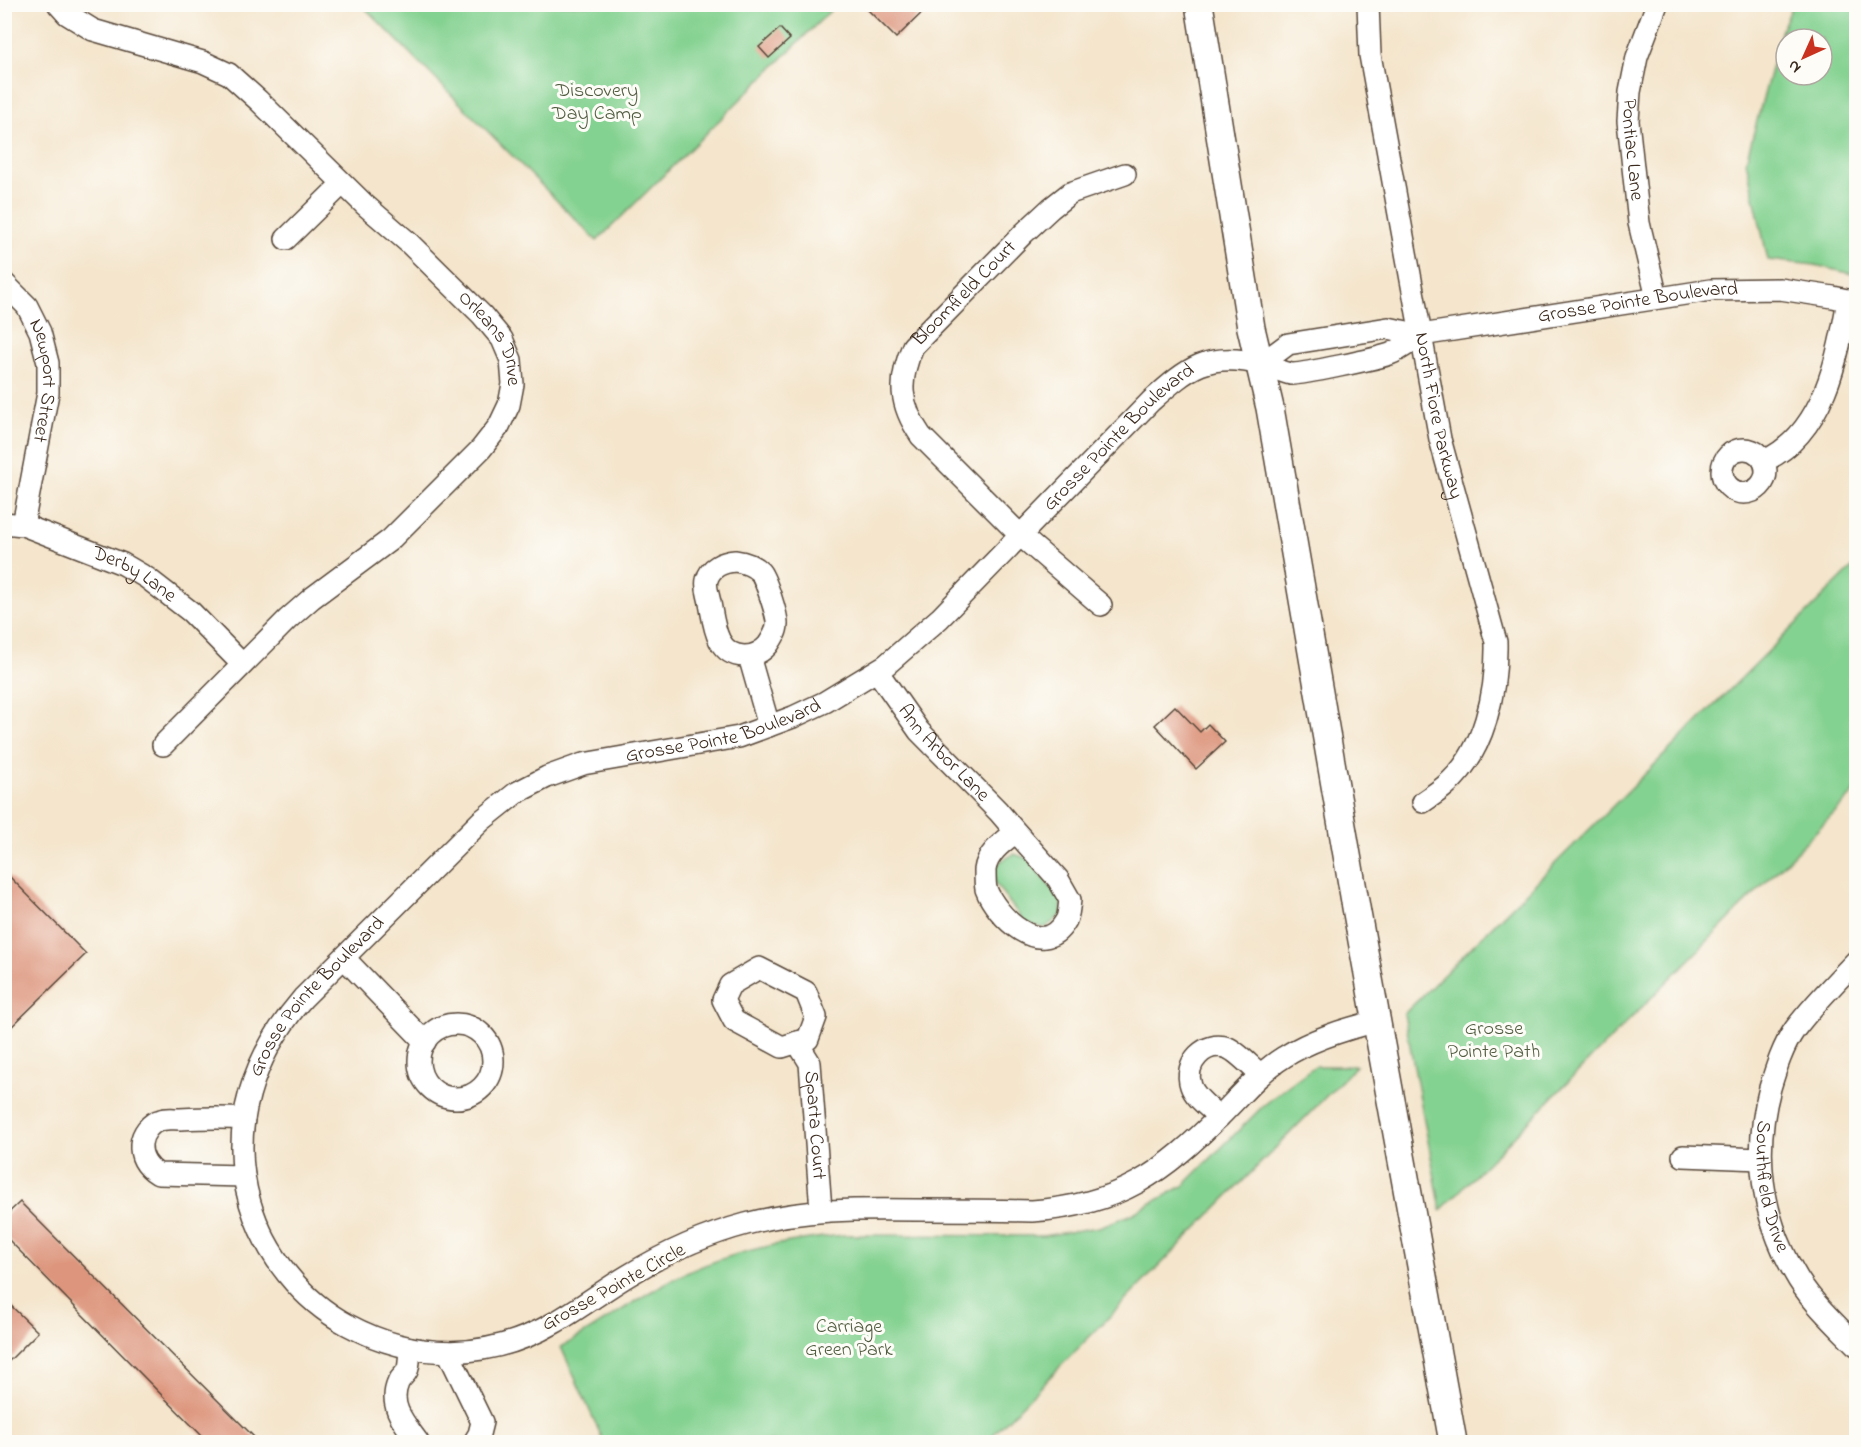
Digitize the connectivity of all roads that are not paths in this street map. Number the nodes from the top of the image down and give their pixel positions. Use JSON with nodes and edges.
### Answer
{"nodes":[{"id":1,"x":58,"y":4,"type":"edge"},
{"id":2,"x":1199,"y":4,"type":"edge"},
{"id":3,"x":1368,"y":4,"type":"edge"},
{"id":4,"x":1657,"y":4,"type":"edge"},
{"id":5,"x":1125,"y":174,"type":"dead end"},
{"id":6,"x":342,"y":184,"type":"junction"},
{"id":7,"x":286,"y":239,"type":"dead end"},
{"id":8,"x":4,"y":283,"type":"edge"},
{"id":9,"x":1657,"y":298,"type":"junction"},
{"id":10,"x":1852,"y":301,"type":"edge"},
{"id":11,"x":1421,"y":335,"type":"junction"},
{"id":12,"x":1261,"y":364,"type":"junction"},
{"id":13,"x":1764,"y":461,"type":"dead end"},
{"id":14,"x":14,"y":524,"type":"edge"},
{"id":15,"x":1022,"y":536,"type":"junction"},
{"id":16,"x":1101,"y":605,"type":"dead end"},
{"id":17,"x":749,"y":656,"type":"dead end"},
{"id":18,"x":242,"y":664,"type":"junction"},
{"id":19,"x":877,"y":671,"type":"junction"},
{"id":20,"x":769,"y":726,"type":"junction"},
{"id":21,"x":163,"y":745,"type":"dead end"},
{"id":22,"x":1423,"y":802,"type":"dead end"},
{"id":23,"x":1016,"y":832,"type":"junction"},
{"id":24,"x":344,"y":958,"type":"junction"},
{"id":25,"x":1857,"y":961,"type":"edge"},
{"id":26,"x":1378,"y":1021,"type":"junction"},
{"id":27,"x":425,"y":1042,"type":"dead end"},
{"id":28,"x":797,"y":1042,"type":"dead end"},
{"id":29,"x":1261,"y":1075,"type":"junction"},
{"id":30,"x":1219,"y":1117,"type":"junction"},
{"id":31,"x":244,"y":1119,"type":"junction"},
{"id":32,"x":243,"y":1144,"type":"joint"},
{"id":33,"x":1683,"y":1156,"type":"dead end"},
{"id":34,"x":1761,"y":1159,"type":"junction"},
{"id":35,"x":244,"y":1176,"type":"junction"},
{"id":36,"x":821,"y":1210,"type":"junction"},
{"id":37,"x":1857,"y":1344,"type":"edge"},
{"id":38,"x":410,"y":1348,"type":"junction"},
{"id":39,"x":448,"y":1352,"type":"junction"},
{"id":40,"x":418,"y":1443,"type":"edge"},
{"id":41,"x":474,"y":1443,"type":"edge"},
{"id":42,"x":1453,"y":1443,"type":"edge"}],
"edges":[{"from":1,"to":6,"type":"street","name":"Orleans Drive"},
{"from":2,"to":12,"type":"main road"},
{"from":3,"to":11,"type":"street","name":"North Fiore Parkway"},
{"from":4,"to":9,"type":"street","name":"Pontiac Lane"},
{"from":5,"to":15,"type":"street","name":"Bloomfield Court"},
{"from":6,"to":7,"type":"street"},
{"from":6,"to":18,"type":"street","name":"Orleans Drive"},
{"from":8,"to":14,"type":"street","name":"Newport Street"},
{"from":9,"to":10,"type":"street","name":"Grosse Pointe Boulevard"},
{"from":9,"to":11,"type":"street","name":"Grosse Pointe Boulevard"},
{"from":10,"to":13,"type":"street"},
{"from":11,"to":12,"type":"street","name":"Grosse Pointe Boulevard"},
{"from":11,"to":12,"type":"street","name":"Grosse Pointe Boulevard"},
{"from":11,"to":22,"type":"street","name":"North Fiore Parkway"},
{"from":12,"to":15,"type":"street","name":"Grosse Pointe Boulevard"},
{"from":12,"to":26,"type":"main road"},
{"from":14,"to":18,"type":"street","name":"Derby Lane"},
{"from":15,"to":16,"type":"street","name":"Bloomfield Court"},
{"from":15,"to":19,"type":"street","name":"Grosse Pointe Boulevard"},
{"from":17,"to":20,"type":"street"},
{"from":18,"to":21,"type":"street","name":"Orleans Drive"},
{"from":19,"to":20,"type":"street","name":"Grosse Pointe Boulevard"},
{"from":19,"to":23,"type":"street","name":"Ann Arbor Lane"},
{"from":20,"to":24,"type":"street","name":"Grosse Pointe Boulevard"},
{"from":23,"to":23,"type":"street","name":"Ann Arbor Lane"},
{"from":24,"to":27,"type":"street"},
{"from":24,"to":31,"type":"street","name":"Grosse Pointe Boulevard"},
{"from":25,"to":34,"type":"street","name":"Southfield Drive"},
{"from":26,"to":29,"type":"street","name":"Grosse Pointe Circle"},
{"from":26,"to":42,"type":"main road"},
{"from":28,"to":36,"type":"street","name":"Sparta Court"},
{"from":29,"to":30,"type":"street","name":"Grosse Pointe Circle"},
{"from":29,"to":30,"type":"street"},
{"from":30,"to":36,"type":"street","name":"Grosse Pointe Circle"},
{"from":31,"to":32,"type":"street","name":"Grosse Pointe Boulevard"},
{"from":31,"to":35,"type":"street"},
{"from":32,"to":35,"type":"street","name":"Grosse Pointe Circle"},
{"from":33,"to":34,"type":"street"},
{"from":34,"to":37,"type":"street","name":"Southfield Drive"},
{"from":35,"to":38,"type":"street","name":"Grosse Pointe Circle"},
{"from":36,"to":39,"type":"street","name":"Grosse Pointe Circle"},
{"from":38,"to":39,"type":"street","name":"Grosse Pointe Circle"},
{"from":38,"to":40,"type":"street"},
{"from":39,"to":41,"type":"street"}]}
